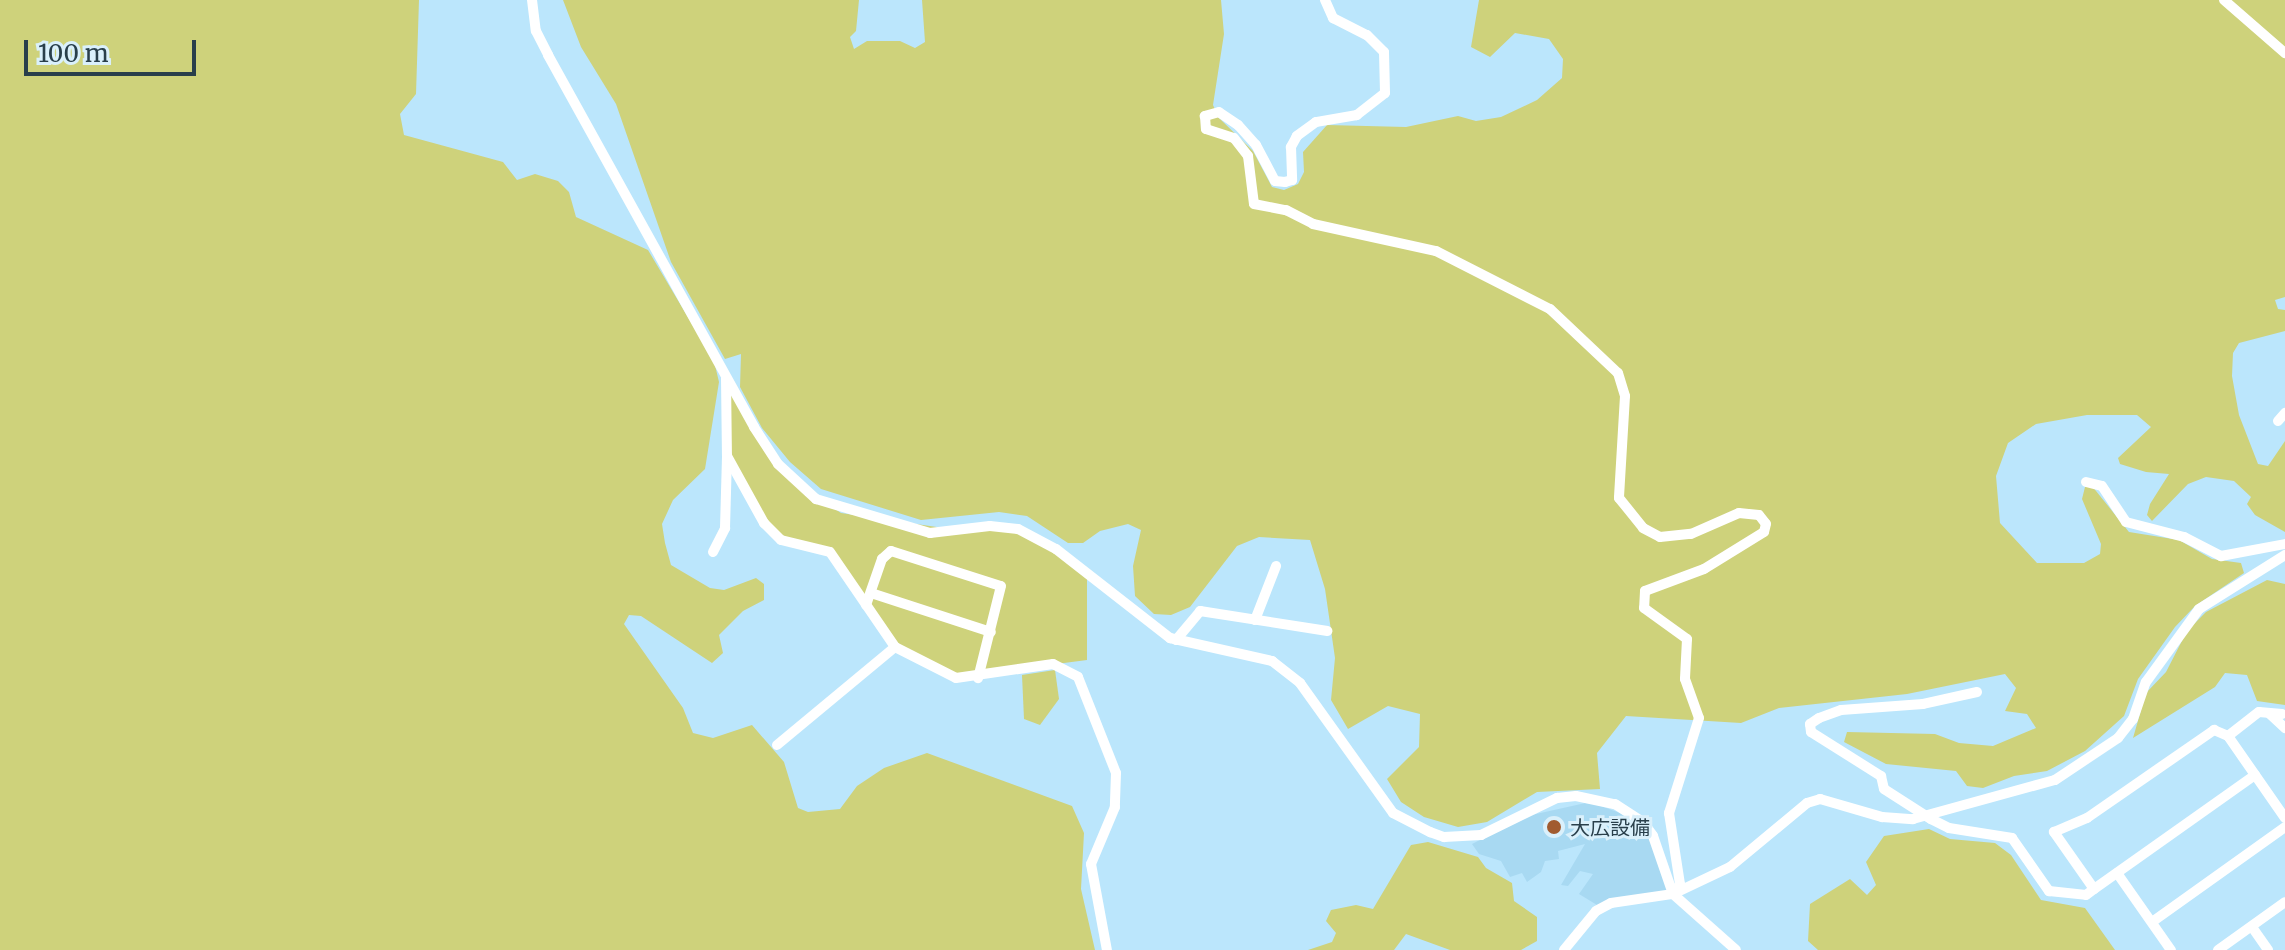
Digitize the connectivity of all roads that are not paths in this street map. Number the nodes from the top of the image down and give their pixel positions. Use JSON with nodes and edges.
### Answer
{"nodes":[{"id":1,"x":532,"y":0,"type":"edge"},
{"id":2,"x":1325,"y":0,"type":"edge"},
{"id":3,"x":2224,"y":0,"type":"edge"},
{"id":4,"x":2285,"y":53,"type":"edge"},
{"id":5,"x":727,"y":376,"type":"junction"},
{"id":6,"x":727,"y":456,"type":"junction"},
{"id":7,"x":2086,"y":482,"type":"dead end"},
{"id":8,"x":2285,"y":544,"type":"edge"},
{"id":9,"x":713,"y":552,"type":"dead end"},
{"id":10,"x":2285,"y":555,"type":"edge"},
{"id":11,"x":1276,"y":566,"type":"dead end"},
{"id":12,"x":871,"y":593,"type":"junction"},
{"id":13,"x":866,"y":605,"type":"junction"},
{"id":14,"x":1255,"y":620,"type":"junction"},
{"id":15,"x":1327,"y":631,"type":"dead end"},
{"id":16,"x":991,"y":632,"type":"junction"},
{"id":17,"x":1176,"y":640,"type":"junction"},
{"id":18,"x":895,"y":647,"type":"junction"},
{"id":19,"x":978,"y":678,"type":"junction"},
{"id":20,"x":1977,"y":692,"type":"dead end"},
{"id":21,"x":2285,"y":728,"type":"edge"},
{"id":22,"x":2228,"y":736,"type":"junction"},
{"id":23,"x":777,"y":745,"type":"dead end"},
{"id":24,"x":2255,"y":775,"type":"junction"},
{"id":25,"x":1928,"y":817,"type":"junction"},
{"id":26,"x":2285,"y":818,"type":"edge"},
{"id":27,"x":2285,"y":827,"type":"edge"},
{"id":28,"x":2117,"y":873,"type":"junction"},
{"id":29,"x":2094,"y":889,"type":"junction"},
{"id":30,"x":1673,"y":894,"type":"junction"},
{"id":31,"x":2285,"y":902,"type":"edge"},
{"id":32,"x":2152,"y":922,"type":"junction"},
{"id":33,"x":2252,"y":927,"type":"junction"},
{"id":34,"x":1107,"y":950,"type":"edge"},
{"id":35,"x":1564,"y":950,"type":"edge"},
{"id":36,"x":1736,"y":950,"type":"edge"},
{"id":37,"x":2171,"y":950,"type":"edge"},
{"id":38,"x":2218,"y":950,"type":"edge"},
{"id":39,"x":2268,"y":950,"type":"edge"}],
"edges":[{"from":1,"to":5,"type":"street"},
{"from":2,"to":30,"type":"street"},
{"from":3,"to":4,"type":"street"},
{"from":5,"to":6,"type":"street"},
{"from":5,"to":17,"type":"street"},
{"from":6,"to":9,"type":"street"},
{"from":6,"to":13,"type":"street"},
{"from":7,"to":8,"type":"street"},
{"from":10,"to":25,"type":"street"},
{"from":11,"to":14,"type":"street"},
{"from":12,"to":13,"type":"street"},
{"from":12,"to":16,"type":"street"},
{"from":12,"to":16,"type":"street"},
{"from":13,"to":18,"type":"street"},
{"from":14,"to":15,"type":"street"},
{"from":14,"to":17,"type":"street"},
{"from":16,"to":19,"type":"street"},
{"from":17,"to":30,"type":"street"},
{"from":18,"to":19,"type":"street"},
{"from":18,"to":23,"type":"street"},
{"from":19,"to":34,"type":"street"},
{"from":20,"to":25,"type":"street"},
{"from":21,"to":22,"type":"street"},
{"from":22,"to":24,"type":"street"},
{"from":22,"to":29,"type":"street"},
{"from":24,"to":26,"type":"street"},
{"from":24,"to":28,"type":"street"},
{"from":25,"to":29,"type":"street"},
{"from":25,"to":30,"type":"street"},
{"from":27,"to":32,"type":"street"},
{"from":28,"to":29,"type":"street"},
{"from":28,"to":32,"type":"street"},
{"from":30,"to":35,"type":"street"},
{"from":30,"to":36,"type":"street"},
{"from":31,"to":33,"type":"street"},
{"from":32,"to":37,"type":"street"},
{"from":33,"to":38,"type":"street"},
{"from":33,"to":39,"type":"street"}]}
